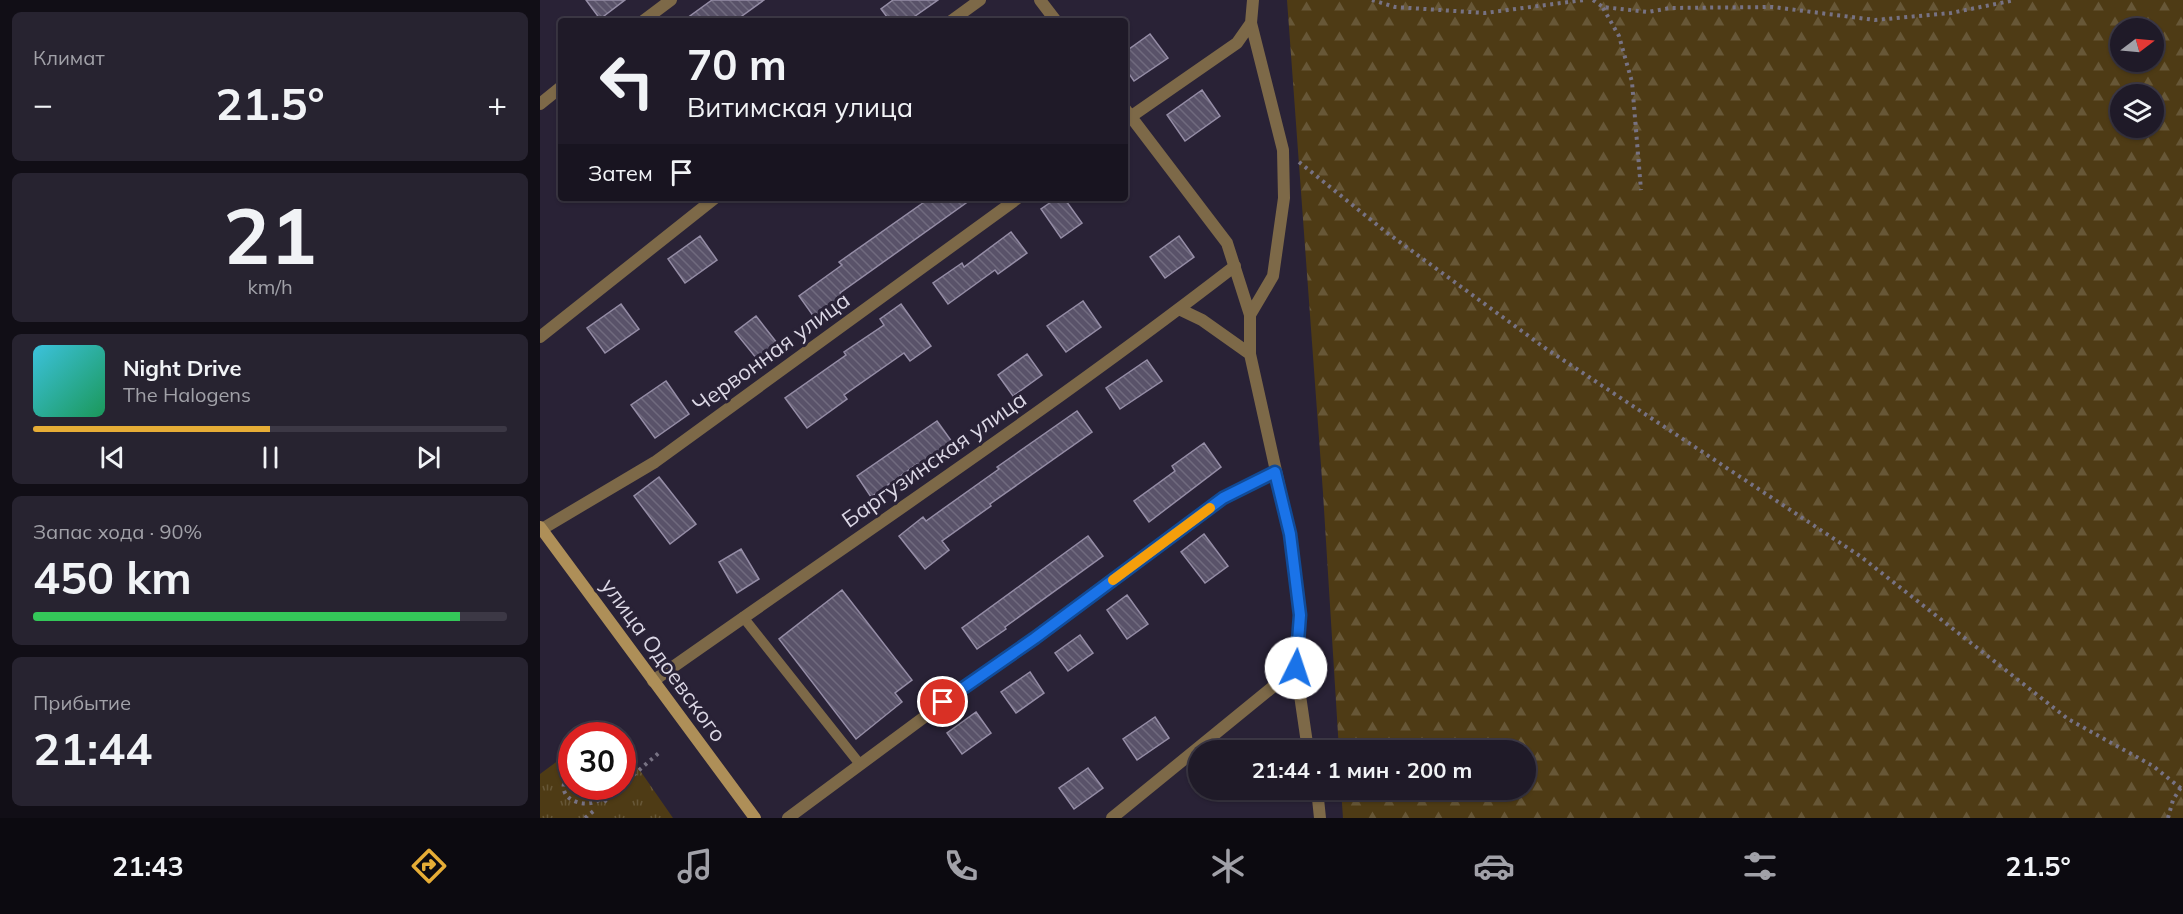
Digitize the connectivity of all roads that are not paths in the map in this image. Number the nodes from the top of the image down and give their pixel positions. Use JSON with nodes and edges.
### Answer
{"nodes":[{"id":1,"x":671,"y":0,"type":"edge"},
{"id":2,"x":980,"y":0,"type":"edge"},
{"id":3,"x":1040,"y":0,"type":"edge"},
{"id":4,"x":1253,"y":0,"type":"edge"},
{"id":5,"x":647,"y":18,"type":"edge"},
{"id":6,"x":955,"y":18,"type":"edge"},
{"id":7,"x":1054,"y":18,"type":"edge"},
{"id":8,"x":1251,"y":23,"type":"junction"},
{"id":9,"x":558,"y":89,"type":"edge"},
{"id":10,"x":540,"y":104,"type":"edge"},
{"id":11,"x":1128,"y":114,"type":"edge"},
{"id":12,"x":1128,"y":116,"type":"edge"},
{"id":13,"x":711,"y":201,"type":"edge"},
{"id":14,"x":1014,"y":201,"type":"edge"},
{"id":15,"x":1235,"y":266,"type":"junction"},
{"id":16,"x":1179,"y":309,"type":"junction"},
{"id":17,"x":1250,"y":315,"type":"junction"},
{"id":18,"x":540,"y":337,"type":"edge"},
{"id":19,"x":1250,"y":354,"type":"junction"},
{"id":20,"x":1275,"y":472,"type":"junction"},
{"id":21,"x":541,"y":528,"type":"edge"},
{"id":22,"x":743,"y":617,"type":"junction"},
{"id":23,"x":1296,"y":668,"type":"junction"},
{"id":24,"x":653,"y":681,"type":"junction"},
{"id":25,"x":1307,"y":740,"type":"edge"},
{"id":26,"x":859,"y":763,"type":"junction"},
{"id":27,"x":1318,"y":800,"type":"edge"},
{"id":28,"x":755,"y":818,"type":"edge"},
{"id":29,"x":788,"y":818,"type":"edge"},
{"id":30,"x":1112,"y":818,"type":"edge"},
{"id":31,"x":1320,"y":818,"type":"edge"}],
"edges":[{"from":1,"to":5,"type":"street"},
{"from":2,"to":6,"type":"street"},
{"from":3,"to":7,"type":"street"},
{"from":4,"to":8,"type":"street"},
{"from":8,"to":11,"type":"street"},
{"from":8,"to":17,"type":"street"},
{"from":9,"to":10,"type":"street"},
{"from":12,"to":15,"type":"street"},
{"from":13,"to":18,"type":"street"},
{"from":14,"to":21,"type":"street","name":"Червонная улица"},
{"from":15,"to":16,"type":"street","name":"Баргузинская улица"},
{"from":15,"to":17,"type":"street"},
{"from":16,"to":19,"type":"street"},
{"from":16,"to":22,"type":"street","name":"Баргузинская улица"},
{"from":17,"to":19,"type":"street"},
{"from":19,"to":20,"type":"street"},
{"from":20,"to":23,"type":"street"},
{"from":20,"to":26,"type":"street"},
{"from":21,"to":24,"type":"street","name":"улица Одоевского"},
{"from":22,"to":24,"type":"street","name":"Баргузинская улица"},
{"from":22,"to":26,"type":"lane"},
{"from":23,"to":25,"type":"street"},
{"from":23,"to":30,"type":"street"},
{"from":24,"to":28,"type":"street","name":"улица Одоевского"},
{"from":26,"to":29,"type":"street"},
{"from":27,"to":31,"type":"street"}]}
